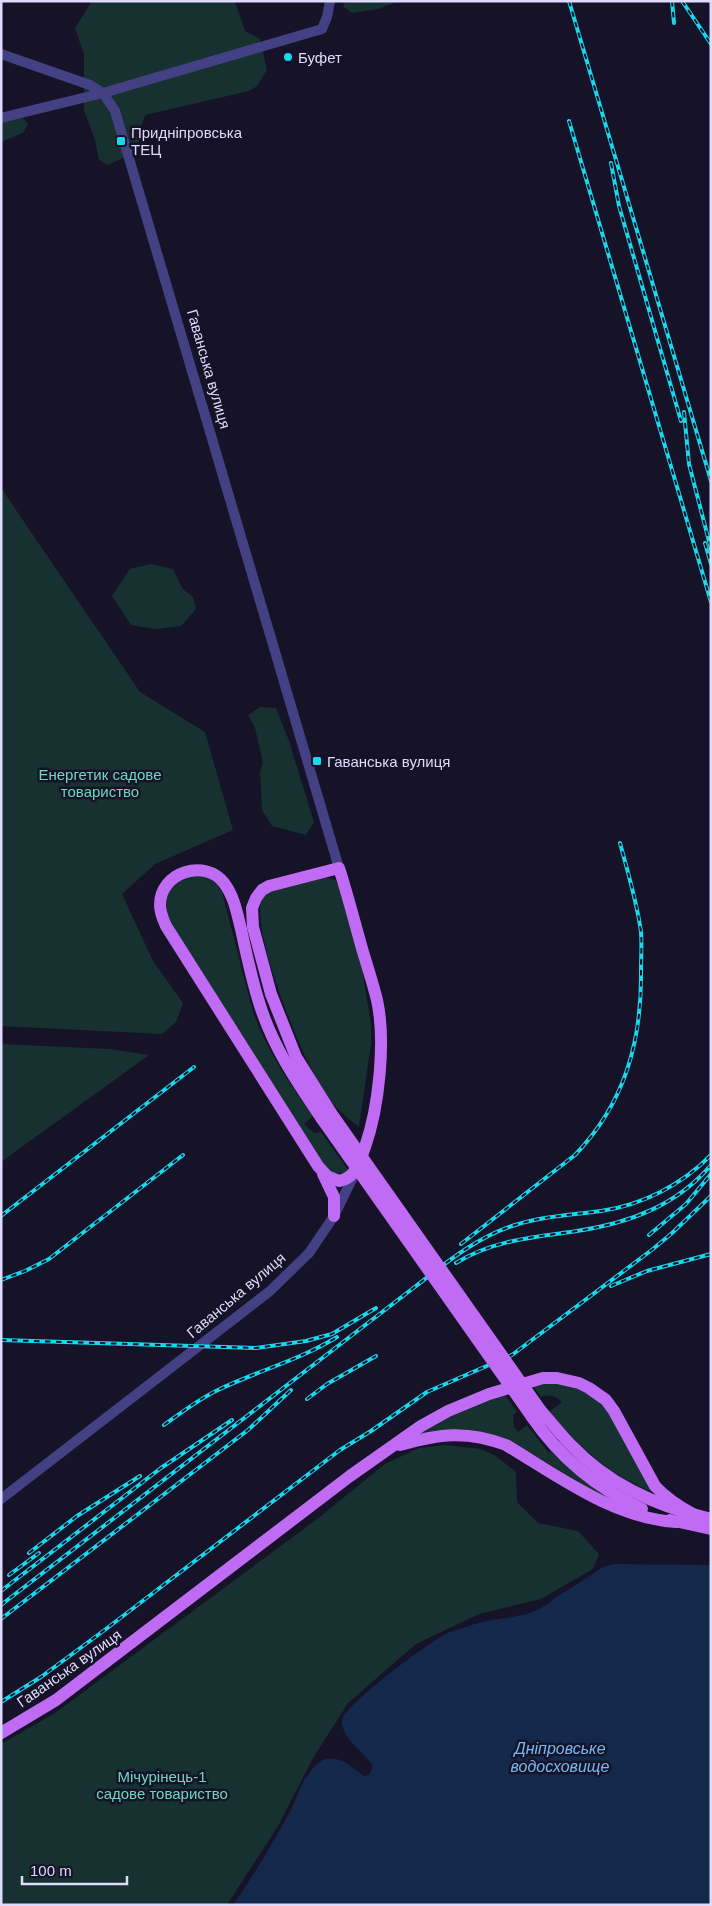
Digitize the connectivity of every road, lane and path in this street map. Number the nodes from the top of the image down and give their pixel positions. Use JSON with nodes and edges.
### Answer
{"nodes":[{"id":1,"x":330,"y":1,"type":"edge"},
{"id":2,"x":1,"y":54,"type":"edge"},
{"id":3,"x":103,"y":94,"type":"junction"},
{"id":4,"x":1,"y":118,"type":"edge"},
{"id":5,"x":339,"y":868,"type":"junction"},
{"id":6,"x":327,"y":1116,"type":"junction"},
{"id":7,"x":318,"y":1166,"type":"junction"},
{"id":8,"x":359,"y":1166,"type":"junction"},
{"id":9,"x":334,"y":1216,"type":"junction"},
{"id":10,"x":537,"y":1414,"type":"junction"},
{"id":11,"x":393,"y":1446,"type":"junction"},
{"id":12,"x":1,"y":1499,"type":"edge"},
{"id":13,"x":693,"y":1514,"type":"junction"},
{"id":14,"x":711,"y":1519,"type":"edge"},
{"id":15,"x":676,"y":1522,"type":"junction"},
{"id":16,"x":711,"y":1529,"type":"edge"},
{"id":17,"x":1,"y":1733,"type":"edge"}],
"edges":[{"from":1,"to":3,"type":"street"},
{"from":2,"to":3,"type":"street"},
{"from":3,"to":4,"type":"street"},
{"from":3,"to":5,"type":"street","name":"Гаванська вулиця"},
{"from":5,"to":6,"type":"main road"},
{"from":5,"to":8,"type":"main road","name":"Гаванська вулиця"},
{"from":6,"to":7,"type":"main road"},
{"from":6,"to":10,"type":"main road","bridge":true},
{"from":7,"to":8,"type":"main road"},
{"from":7,"to":9,"type":"main road"},
{"from":8,"to":9,"type":"street","name":"Гаванська вулиця"},
{"from":9,"to":12,"type":"street","name":"Гаванська вулиця"},
{"from":10,"to":13,"type":"main road"},
{"from":10,"to":15,"type":"main road"},
{"from":11,"to":13,"type":"main road","name":"Гаванська вулиця"},
{"from":11,"to":15,"type":"main road"},
{"from":11,"to":17,"type":"main road","name":"Гаванська вулиця"},
{"from":13,"to":14,"type":"main road"},
{"from":15,"to":16,"type":"main road"}]}
